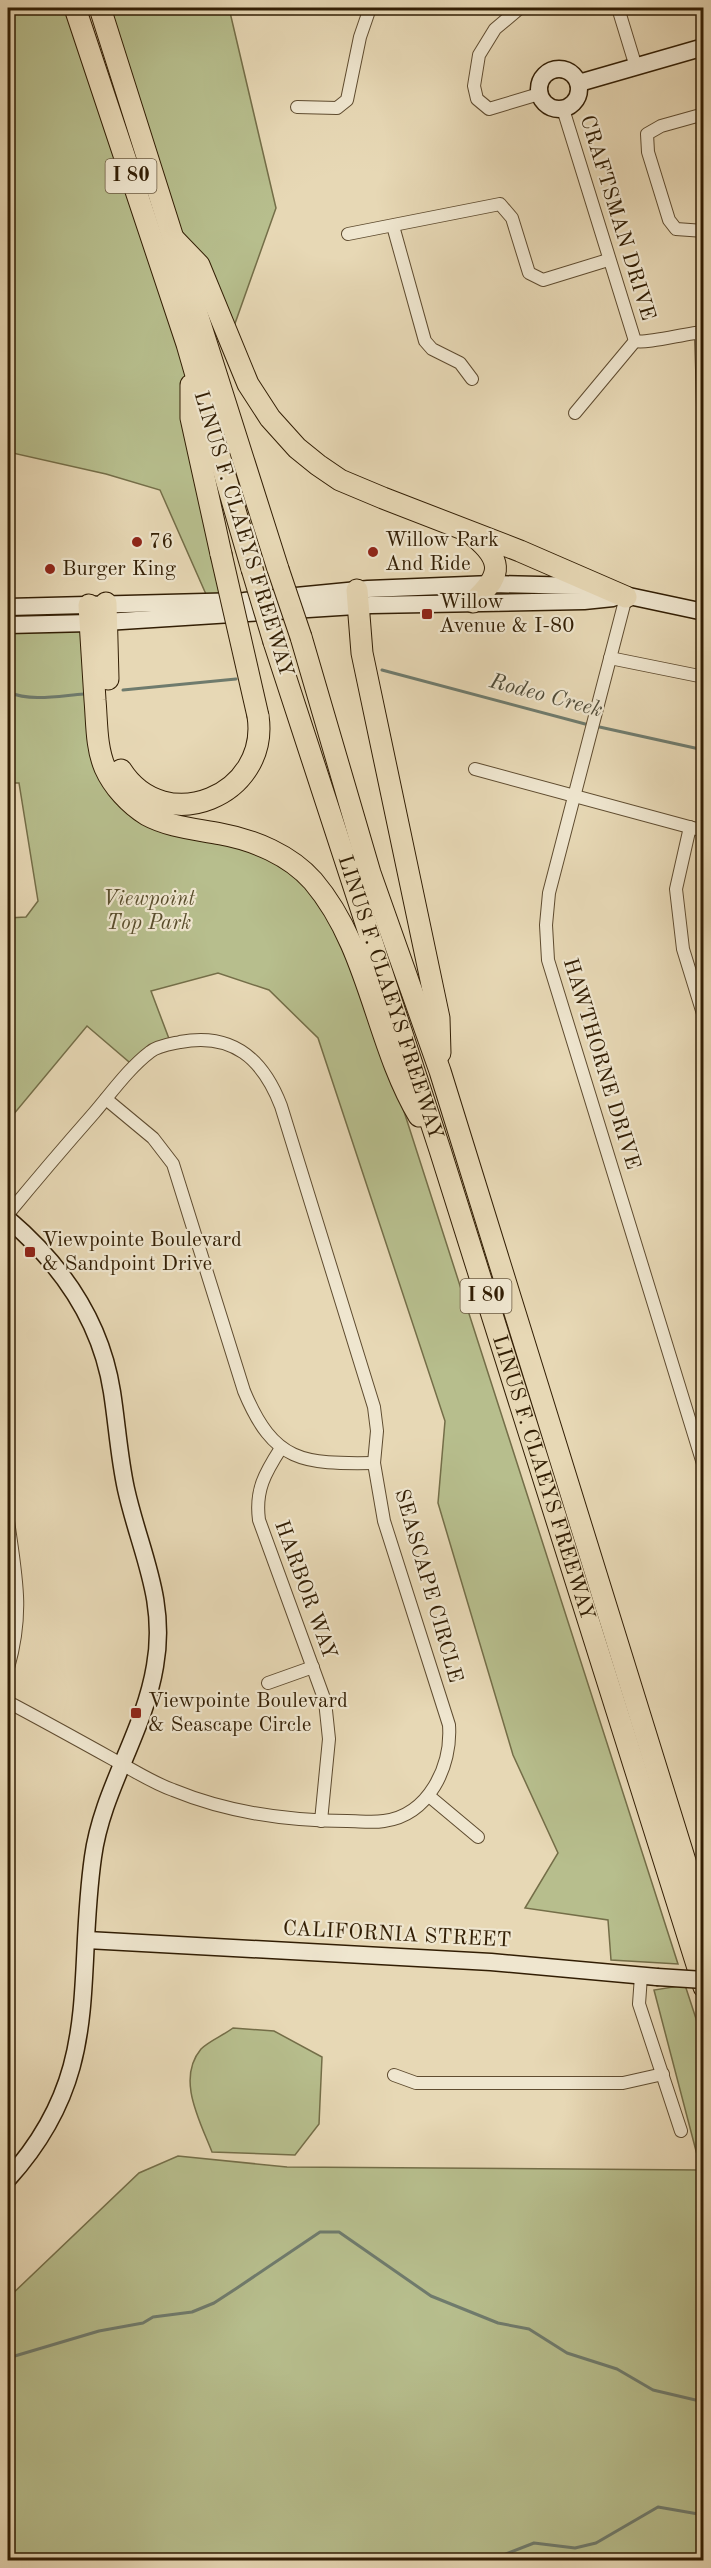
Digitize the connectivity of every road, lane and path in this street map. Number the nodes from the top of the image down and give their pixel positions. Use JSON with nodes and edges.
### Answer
{"nodes":[{"id":1,"x":75,"y":8,"type":"edge"},
{"id":2,"x":100,"y":8,"type":"edge"},
{"id":3,"x":370,"y":8,"type":"edge"},
{"id":4,"x":520,"y":8,"type":"edge"},
{"id":5,"x":618,"y":8,"type":"edge"},
{"id":6,"x":704,"y":47,"type":"edge"},
{"id":7,"x":636,"y":67,"type":"junction"},
{"id":8,"x":579,"y":83,"type":"junction"},
{"id":9,"x":539,"y":94,"type":"junction"},
{"id":10,"x":297,"y":107,"type":"dead end"},
{"id":11,"x":563,"y":109,"type":"junction"},
{"id":12,"x":704,"y":114,"type":"edge"},
{"id":13,"x":393,"y":226,"type":"junction"},
{"id":14,"x":704,"y":231,"type":"edge"},
{"id":15,"x":348,"y":234,"type":"dead end"},
{"id":16,"x":173,"y":238,"type":"junction"},
{"id":17,"x":608,"y":260,"type":"junction"},
{"id":18,"x":702,"y":332,"type":"edge"},
{"id":19,"x":634,"y":341,"type":"junction"},
{"id":20,"x":192,"y":366,"type":"junction"},
{"id":21,"x":472,"y":379,"type":"dead end"},
{"id":22,"x":703,"y":407,"type":"edge"},
{"id":23,"x":575,"y":413,"type":"dead end"},
{"id":24,"x":468,"y":531,"type":"junction"},
{"id":25,"x":492,"y":584,"type":"junction"},
{"id":26,"x":626,"y":597,"type":"junction"},
{"id":27,"x":358,"y":598,"type":"junction"},
{"id":28,"x":473,"y":602,"type":"junction"},
{"id":29,"x":8,"y":607,"type":"edge"},
{"id":30,"x":704,"y":612,"type":"edge"},
{"id":31,"x":98,"y":613,"type":"junction"},
{"id":32,"x":8,"y":625,"type":"edge"},
{"id":33,"x":610,"y":658,"type":"junction"},
{"id":34,"x":704,"y":677,"type":"edge"},
{"id":35,"x":475,"y":769,"type":"dead end"},
{"id":36,"x":574,"y":796,"type":"junction"},
{"id":37,"x":690,"y":827,"type":"junction"},
{"id":38,"x":704,"y":831,"type":"edge"},
{"id":39,"x":704,"y":1017,"type":"edge"},
{"id":40,"x":440,"y":1071,"type":"junction"},
{"id":41,"x":106,"y":1099,"type":"junction"},
{"id":42,"x":440,"y":1150,"type":"junction"},
{"id":43,"x":8,"y":1214,"type":"edge"},
{"id":44,"x":8,"y":1219,"type":"edge"},
{"id":45,"x":281,"y":1448,"type":"junction"},
{"id":46,"x":375,"y":1463,"type":"junction"},
{"id":47,"x":704,"y":1467,"type":"edge"},
{"id":48,"x":8,"y":1521,"type":"edge"},
{"id":49,"x":9,"y":1547,"type":"edge"},
{"id":50,"x":313,"y":1667,"type":"junction"},
{"id":51,"x":8,"y":1668,"type":"edge"},
{"id":52,"x":268,"y":1683,"type":"dead end"},
{"id":53,"x":8,"y":1702,"type":"edge"},
{"id":54,"x":122,"y":1764,"type":"junction"},
{"id":55,"x":429,"y":1796,"type":"junction"},
{"id":56,"x":321,"y":1821,"type":"junction"},
{"id":57,"x":478,"y":1837,"type":"dead end"},
{"id":58,"x":704,"y":1922,"type":"edge"},
{"id":59,"x":87,"y":1940,"type":"junction"},
{"id":60,"x":649,"y":1977,"type":"junction"},
{"id":61,"x":704,"y":1980,"type":"edge"},
{"id":62,"x":704,"y":1987,"type":"edge"},
{"id":63,"x":663,"y":2074,"type":"junction"},
{"id":64,"x":394,"y":2075,"type":"dead end"},
{"id":65,"x":681,"y":2131,"type":"dead end"},
{"id":66,"x":8,"y":2179,"type":"edge"}],
"edges":[{"from":1,"to":20,"type":"highway","name":"LINUS F. CLAEYS FREEWAY","number":"I 80"},
{"from":2,"to":16,"type":"highway","name":"LINUS F. CLAEYS FREEWAY","number":"I 80"},
{"from":3,"to":10,"type":"street"},
{"from":4,"to":9,"type":"street"},
{"from":5,"to":7,"type":"street"},
{"from":6,"to":7,"type":"street"},
{"from":7,"to":8,"type":"street"},
{"from":8,"to":9,"type":"street"},
{"from":8,"to":11,"type":"street"},
{"from":9,"to":11,"type":"street"},
{"from":11,"to":17,"type":"street","name":"CRAFTSMAN DRIVE"},
{"from":12,"to":14,"type":"street"},
{"from":13,"to":15,"type":"street"},
{"from":13,"to":17,"type":"street"},
{"from":13,"to":21,"type":"street"},
{"from":16,"to":24,"type":"highway"},
{"from":16,"to":40,"type":"highway","name":"LINUS F. CLAEYS FREEWAY","number":"I 80","bridge":true},
{"from":17,"to":19,"type":"street","name":"CRAFTSMAN DRIVE"},
{"from":18,"to":19,"type":"street","name":"CRAFTSMAN DRIVE"},
{"from":18,"to":22,"type":"street"},
{"from":19,"to":23,"type":"street"},
{"from":20,"to":31,"type":"highway","bridge":true},
{"from":20,"to":42,"type":"highway","name":"LINUS F. CLAEYS FREEWAY","number":"I 80","bridge":true},
{"from":24,"to":25,"type":"highway"},
{"from":24,"to":26,"type":"highway"},
{"from":25,"to":26,"type":"street"},
{"from":25,"to":27,"type":"street"},
{"from":25,"to":28,"type":"highway"},
{"from":26,"to":28,"type":"street"},
{"from":26,"to":30,"type":"street"},
{"from":26,"to":33,"type":"street","name":"HAWTHORNE DRIVE"},
{"from":27,"to":28,"type":"street"},
{"from":27,"to":31,"type":"street"},
{"from":27,"to":40,"type":"highway"},
{"from":29,"to":31,"type":"street"},
{"from":31,"to":32,"type":"street"},
{"from":31,"to":42,"type":"highway"},
{"from":33,"to":34,"type":"street"},
{"from":33,"to":36,"type":"street","name":"HAWTHORNE DRIVE"},
{"from":35,"to":36,"type":"street"},
{"from":36,"to":37,"type":"street"},
{"from":36,"to":47,"type":"street","name":"HAWTHORNE DRIVE"},
{"from":37,"to":38,"type":"street"},
{"from":37,"to":39,"type":"street"},
{"from":40,"to":58,"type":"highway","name":"LINUS F. CLAEYS FREEWAY","number":"I 80"},
{"from":41,"to":43,"type":"street","name":"SEASCAPE CIRCLE"},
{"from":41,"to":45,"type":"street"},
{"from":41,"to":46,"type":"street","name":"SEASCAPE CIRCLE"},
{"from":42,"to":62,"type":"highway","name":"LINUS F. CLAEYS FREEWAY","number":"I 80"},
{"from":44,"to":54,"type":"street"},
{"from":45,"to":46,"type":"street"},
{"from":45,"to":50,"type":"street","name":"HARBOR WAY"},
{"from":46,"to":55,"type":"street","name":"SEASCAPE CIRCLE"},
{"from":48,"to":49,"type":"street"},
{"from":49,"to":51,"type":"street"},
{"from":50,"to":52,"type":"street"},
{"from":50,"to":56,"type":"street","name":"HARBOR WAY"},
{"from":53,"to":54,"type":"street","name":"SEASCAPE CIRCLE"},
{"from":54,"to":56,"type":"street","name":"SEASCAPE CIRCLE"},
{"from":54,"to":59,"type":"street"},
{"from":55,"to":56,"type":"street","name":"SEASCAPE CIRCLE"},
{"from":55,"to":57,"type":"street"},
{"from":59,"to":60,"type":"street","name":"CALIFORNIA STREET"},
{"from":59,"to":66,"type":"street"},
{"from":60,"to":61,"type":"street","name":"CALIFORNIA STREET","bridge":true},
{"from":60,"to":63,"type":"street"},
{"from":63,"to":64,"type":"street"},
{"from":63,"to":65,"type":"street"}]}
